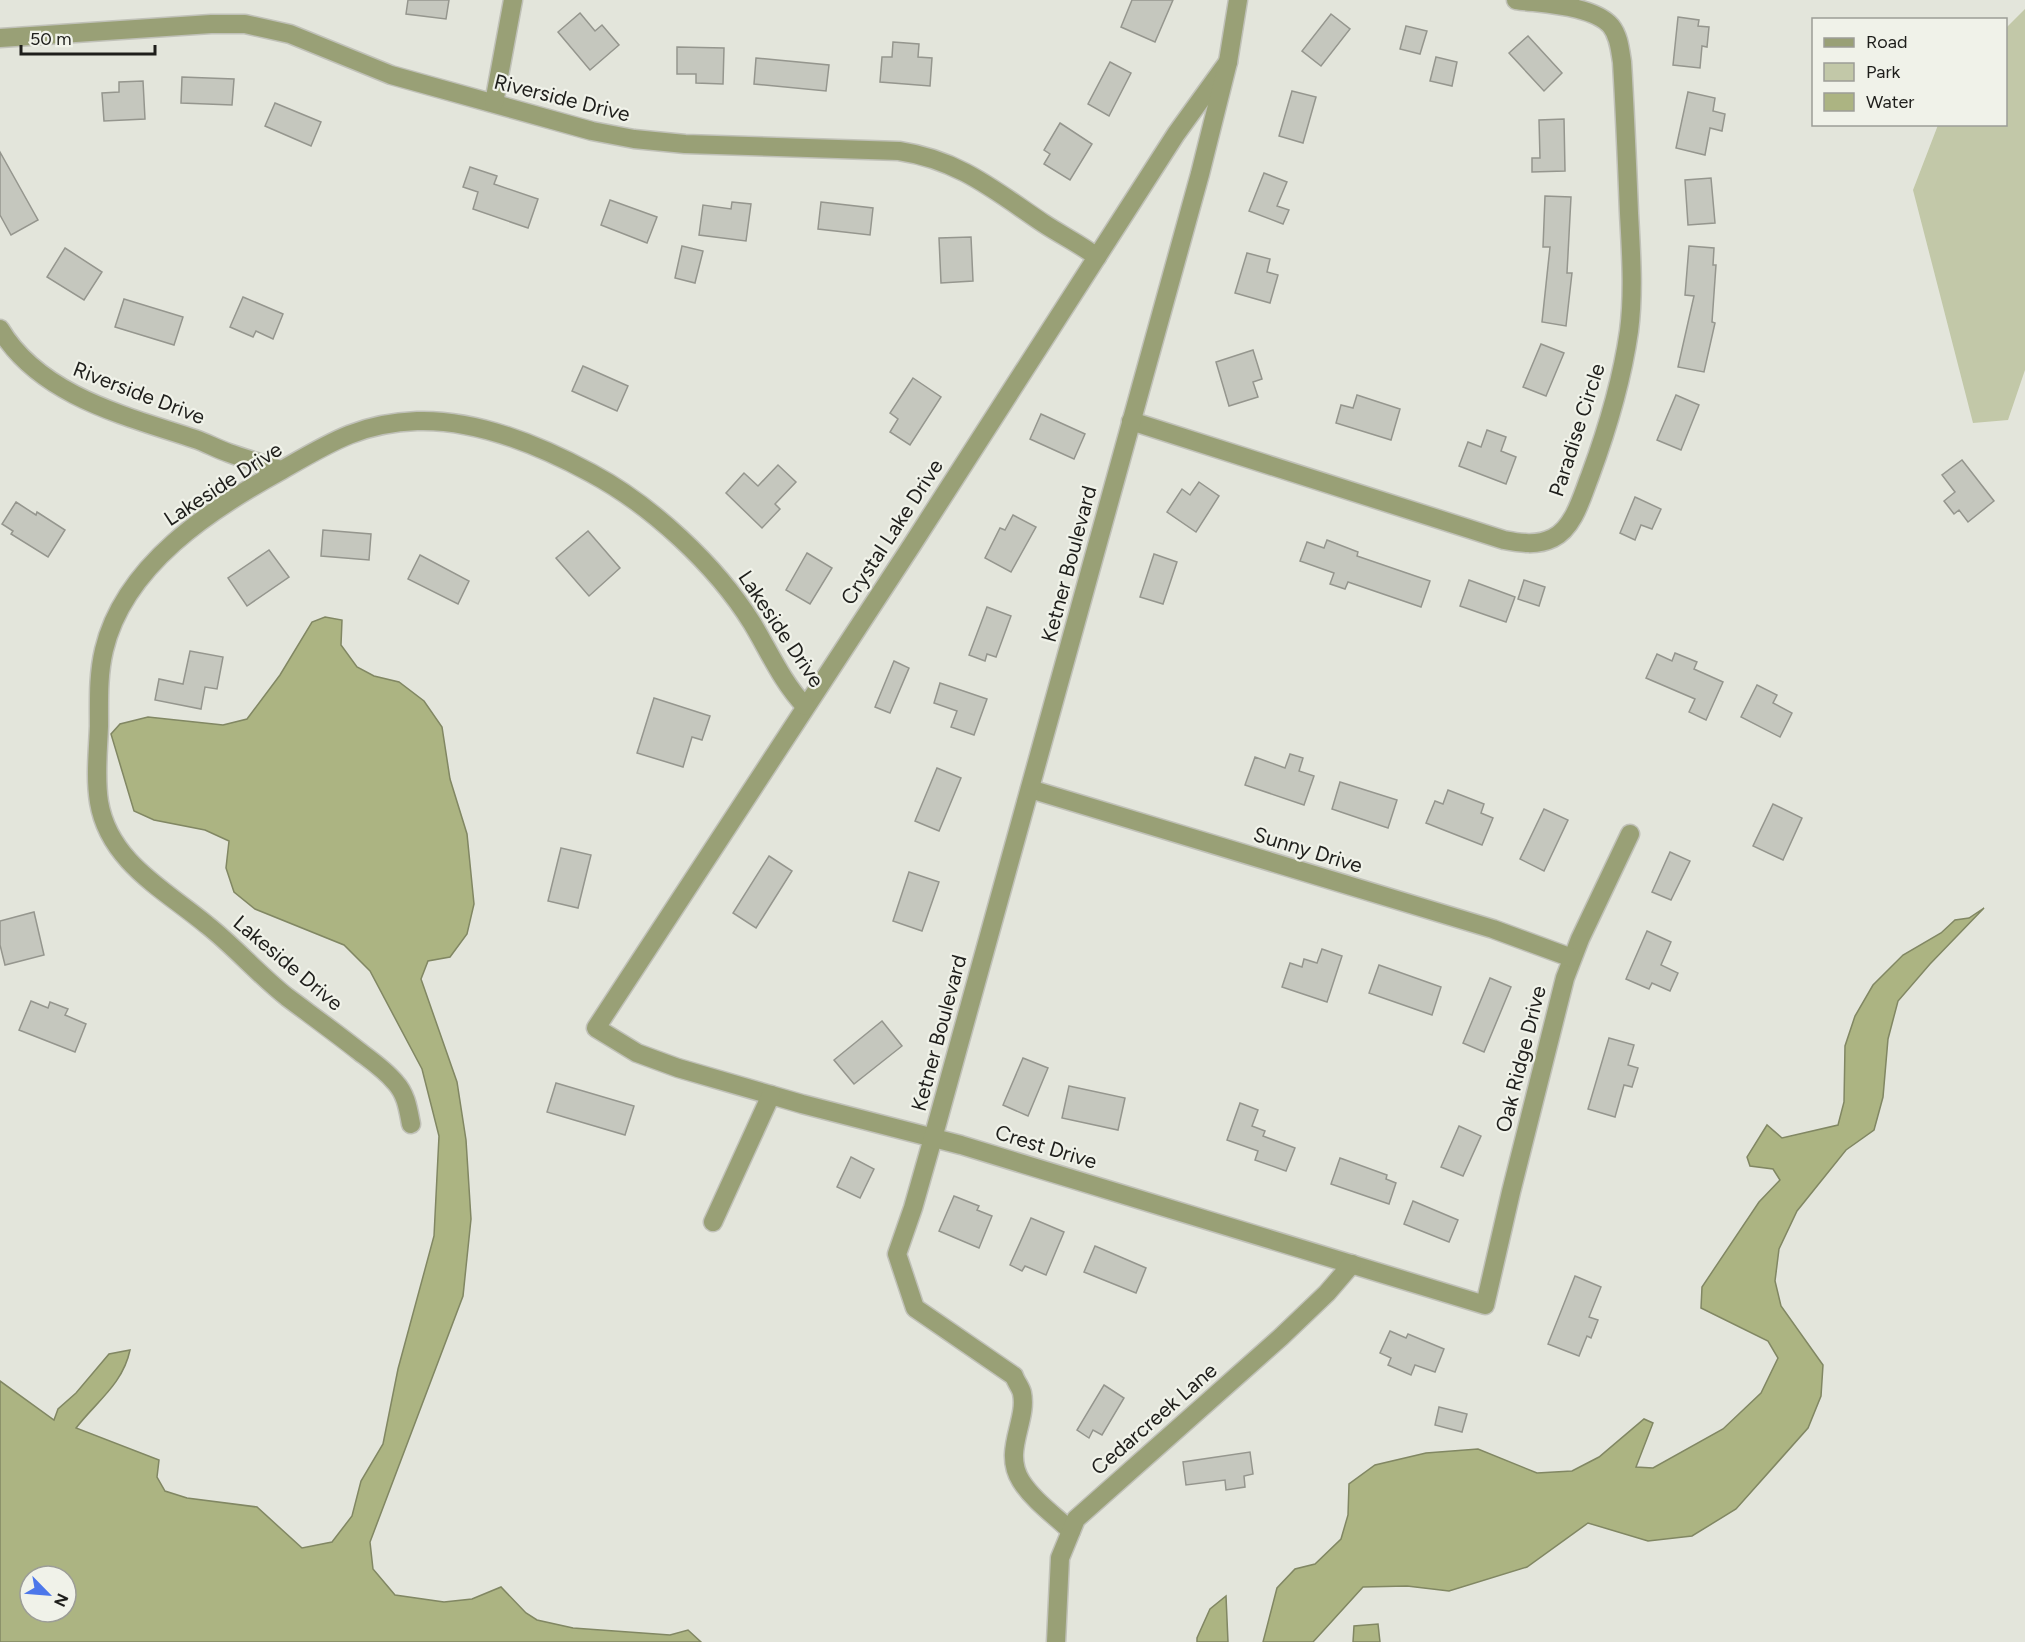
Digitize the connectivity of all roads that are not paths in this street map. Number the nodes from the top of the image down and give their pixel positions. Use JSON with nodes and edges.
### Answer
{"nodes":[{"id":1,"x":513,"y":0,"type":"edge"},
{"id":2,"x":1238,"y":0,"type":"edge"},
{"id":3,"x":1516,"y":0,"type":"edge"},
{"id":4,"x":0,"y":38,"type":"edge"},
{"id":5,"x":1228,"y":62,"type":"junction"},
{"id":6,"x":494,"y":103,"type":"junction"},
{"id":7,"x":1097,"y":257,"type":"junction"},
{"id":8,"x":0,"y":329,"type":"edge"},
{"id":9,"x":1131,"y":422,"type":"junction"},
{"id":10,"x":281,"y":470,"type":"junction"},
{"id":11,"x":806,"y":706,"type":"junction"},
{"id":12,"x":1030,"y":789,"type":"junction"},
{"id":13,"x":1630,"y":834,"type":"dead end"},
{"id":14,"x":1572,"y":958,"type":"junction"},
{"id":15,"x":596,"y":1028,"type":"joint"},
{"id":16,"x":771,"y":1095,"type":"junction"},
{"id":17,"x":411,"y":1124,"type":"dead end"},
{"id":18,"x":933,"y":1138,"type":"junction"},
{"id":19,"x":713,"y":1222,"type":"dead end"},
{"id":20,"x":1352,"y":1264,"type":"junction"},
{"id":21,"x":1485,"y":1305,"type":"joint"},
{"id":22,"x":1071,"y":1531,"type":"junction"},
{"id":23,"x":1056,"y":1642,"type":"edge"}],
"edges":[{"from":1,"to":6,"type":"street"},
{"from":2,"to":5,"type":"street","name":"Ketner Boulevard"},
{"from":3,"to":9,"type":"street","name":"Paradise Circle"},
{"from":4,"to":6,"type":"street","name":"Riverside Drive"},
{"from":5,"to":7,"type":"street","name":"Crystal Lake Drive"},
{"from":5,"to":9,"type":"street","name":"Ketner Boulevard"},
{"from":6,"to":7,"type":"street","name":"Riverside Drive"},
{"from":7,"to":11,"type":"street","name":"Crystal Lake Drive"},
{"from":8,"to":10,"type":"street","name":"Riverside Drive"},
{"from":9,"to":12,"type":"street","name":"Ketner Boulevard"},
{"from":10,"to":11,"type":"street","name":"Lakeside Drive"},
{"from":10,"to":17,"type":"street","name":"Lakeside Drive"},
{"from":11,"to":15,"type":"street","name":"Crystal Lake Drive"},
{"from":12,"to":14,"type":"street","name":"Sunny Drive"},
{"from":12,"to":18,"type":"street","name":"Ketner Boulevard"},
{"from":13,"to":14,"type":"street","name":"Oak Ridge Drive"},
{"from":14,"to":21,"type":"street","name":"Oak Ridge Drive"},
{"from":15,"to":16,"type":"street","name":"Crest Drive"},
{"from":16,"to":18,"type":"street","name":"Crest Drive"},
{"from":16,"to":19,"type":"street"},
{"from":18,"to":20,"type":"street","name":"Crest Drive"},
{"from":18,"to":22,"type":"street","name":"Ketner Boulevard"},
{"from":20,"to":21,"type":"street","name":"Crest Drive"},
{"from":20,"to":22,"type":"street","name":"Cedarcreek Lane"},
{"from":22,"to":23,"type":"street","name":"Cedarcreek Lane"}]}
